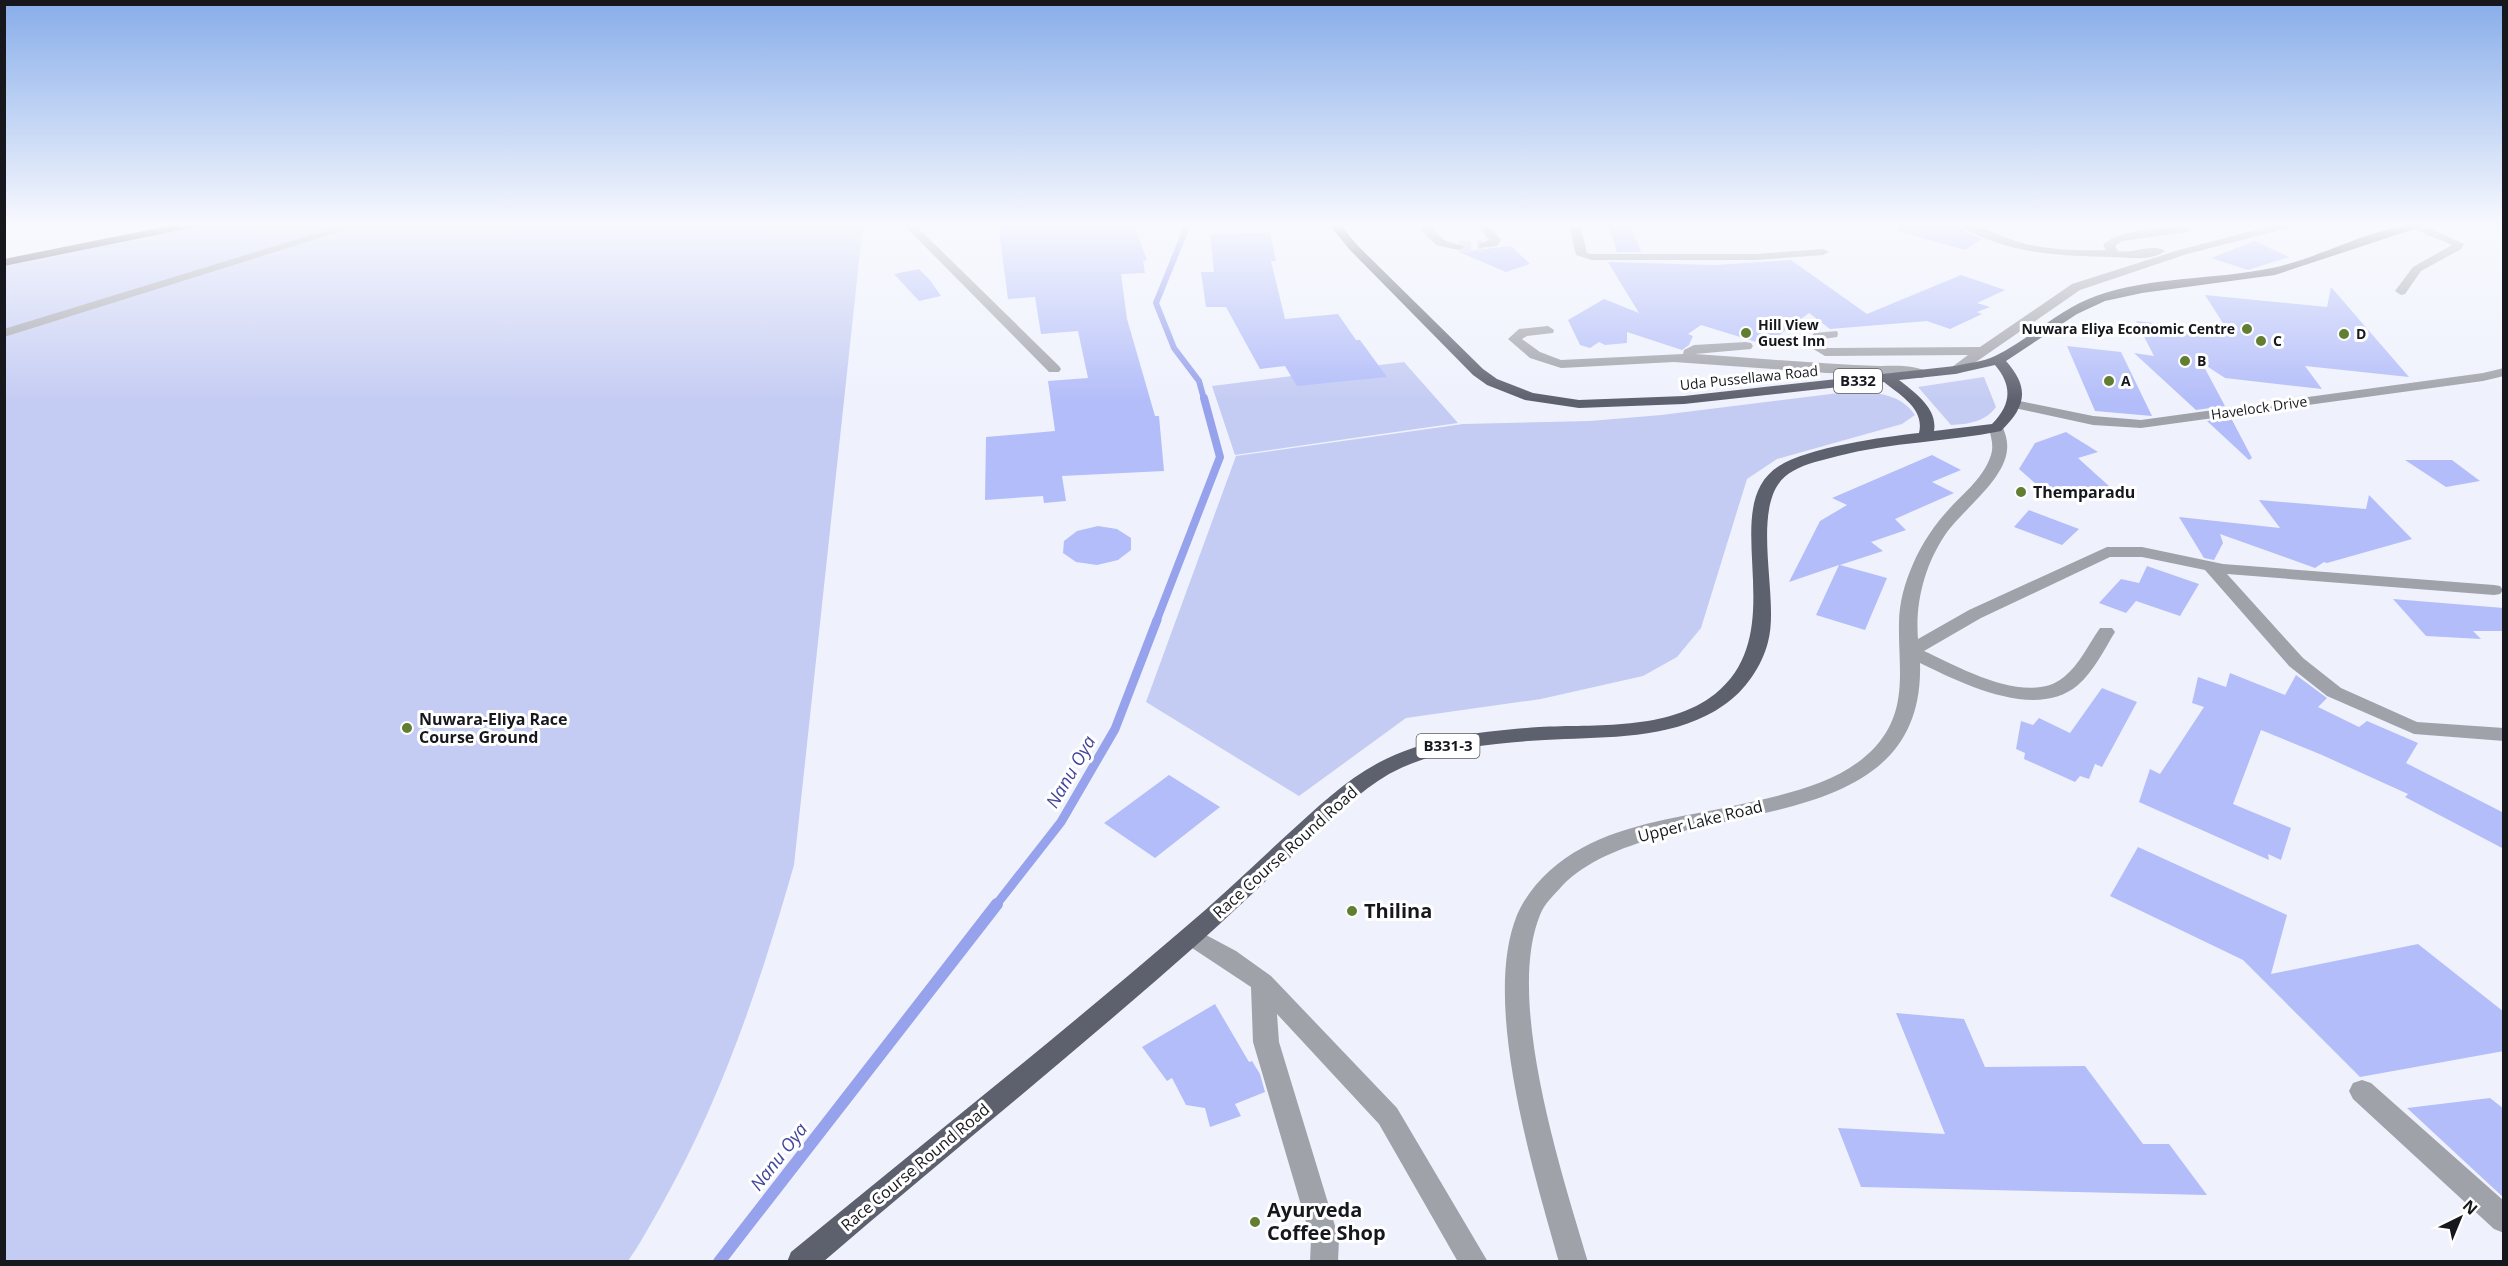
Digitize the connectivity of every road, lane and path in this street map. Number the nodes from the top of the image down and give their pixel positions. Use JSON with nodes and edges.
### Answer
{"nodes":[{"id":1,"x":167,"y":283,"type":"edge"},
{"id":2,"x":967,"y":283,"type":"edge"},
{"id":3,"x":1389,"y":283,"type":"edge"},
{"id":4,"x":2088,"y":283,"type":"edge"},
{"id":5,"x":2186,"y":283,"type":"edge"},
{"id":6,"x":2407,"y":283,"type":"edge"},
{"id":7,"x":2401,"y":291,"type":"dead end"},
{"id":8,"x":1548,"y":330,"type":"dead end"},
{"id":9,"x":4,"y":333,"type":"edge"},
{"id":10,"x":1832,"y":334,"type":"dead end"},
{"id":11,"x":1746,"y":346,"type":"dead end"},
{"id":12,"x":1991,"y":356,"type":"junction"},
{"id":13,"x":1683,"y":358,"type":"junction"},
{"id":14,"x":1054,"y":369,"type":"dead end"},
{"id":15,"x":2504,"y":372,"type":"edge"},
{"id":16,"x":1923,"y":374,"type":"junction"},
{"id":17,"x":1887,"y":378,"type":"junction"},
{"id":18,"x":2015,"y":404,"type":"junction"},
{"id":19,"x":1996,"y":428,"type":"junction"},
{"id":20,"x":1925,"y":436,"type":"junction"},
{"id":21,"x":2211,"y":567,"type":"junction"},
{"id":22,"x":2494,"y":590,"type":"dead end"},
{"id":23,"x":2106,"y":632,"type":"dead end"},
{"id":24,"x":1910,"y":651,"type":"junction"},
{"id":25,"x":2504,"y":735,"type":"edge"},
{"id":26,"x":1191,"y":936,"type":"junction"},
{"id":27,"x":1263,"y":983,"type":"junction"},
{"id":28,"x":2362,"y":1091,"type":"dead end"},
{"id":29,"x":2504,"y":1220,"type":"edge"},
{"id":30,"x":801,"y":1262,"type":"edge"},
{"id":31,"x":1324,"y":1262,"type":"edge"},
{"id":32,"x":1474,"y":1262,"type":"edge"},
{"id":33,"x":1574,"y":1262,"type":"edge"}],
"edges":[{"from":1,"to":9,"type":"street"},
{"from":2,"to":14,"type":"street"},
{"from":3,"to":17,"type":"main road","name":"Uda Pussellawa Road","number":"B332"},
{"from":4,"to":12,"type":"street"},
{"from":5,"to":12,"type":"main road","name":"Uda Pussellawa Road","number":"B332"},
{"from":6,"to":7,"type":"street"},
{"from":8,"to":13,"type":"street"},
{"from":10,"to":12,"type":"street"},
{"from":11,"to":13,"type":"street"},
{"from":12,"to":16,"type":"main road","name":"Uda Pussellawa Road","number":"B332"},
{"from":12,"to":18,"type":"main road"},
{"from":13,"to":16,"type":"street"},
{"from":15,"to":18,"type":"street","name":"Havelock Drive"},
{"from":16,"to":17,"type":"main road","name":"Uda Pussellawa Road","number":"B332"},
{"from":17,"to":20,"type":"main road"},
{"from":18,"to":19,"type":"main road"},
{"from":19,"to":20,"type":"main road","name":"Race Course Round Road","number":"B331-3"},
{"from":19,"to":24,"type":"street","name":"Upper Lake Road"},
{"from":20,"to":26,"type":"main road","name":"Race Course Round Road","number":"B331-3"},
{"from":21,"to":22,"type":"street"},
{"from":21,"to":24,"type":"street"},
{"from":21,"to":25,"type":"street"},
{"from":23,"to":24,"type":"street"},
{"from":24,"to":33,"type":"street","name":"Upper Lake Road"},
{"from":26,"to":27,"type":"street"},
{"from":26,"to":30,"type":"main road","name":"Race Course Round Road","number":"B331-3"},
{"from":27,"to":31,"type":"street"},
{"from":27,"to":32,"type":"street"},
{"from":28,"to":29,"type":"street"}]}
